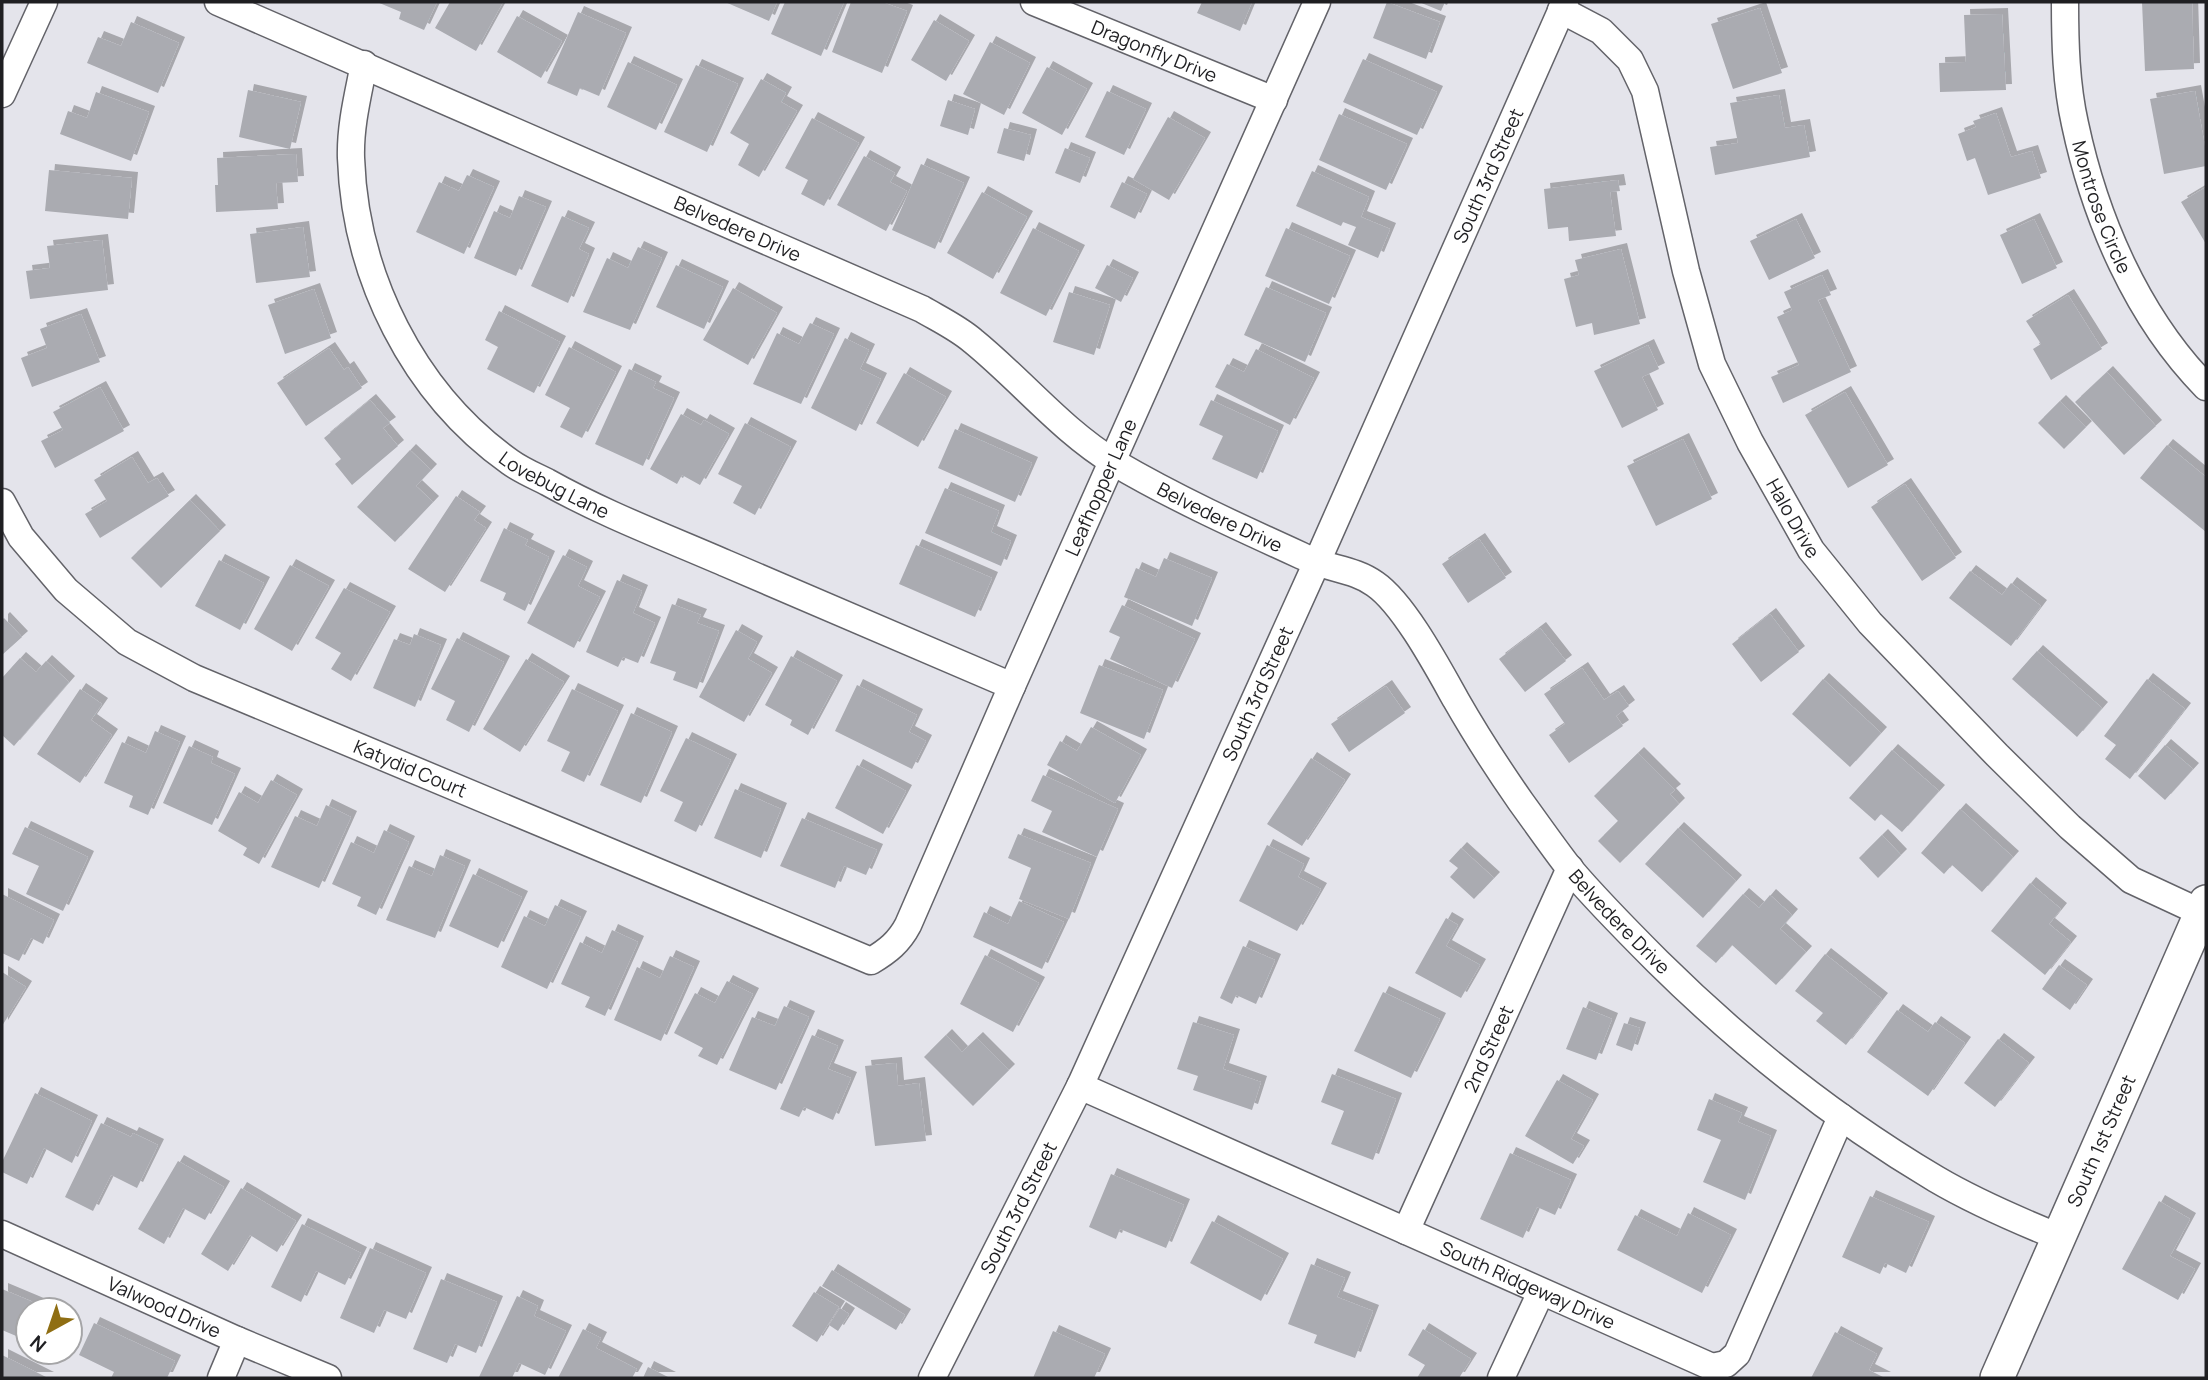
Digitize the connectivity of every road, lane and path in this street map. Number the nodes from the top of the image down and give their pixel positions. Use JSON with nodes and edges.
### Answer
{"nodes":[{"id":1,"x":44,"y":2,"type":"edge"},
{"id":2,"x":218,"y":2,"type":"edge"},
{"id":3,"x":1034,"y":2,"type":"edge"},
{"id":4,"x":1317,"y":2,"type":"edge"},
{"id":5,"x":2065,"y":2,"type":"edge"},
{"id":6,"x":1563,"y":6,"type":"edge"},
{"id":7,"x":364,"y":64,"type":"junction"},
{"id":8,"x":2,"y":94,"type":"edge"},
{"id":9,"x":1274,"y":100,"type":"junction"},
{"id":10,"x":2206,"y":387,"type":"edge"},
{"id":11,"x":1112,"y":461,"type":"junction"},
{"id":12,"x":2,"y":502,"type":"edge"},
{"id":13,"x":1317,"y":562,"type":"junction"},
{"id":14,"x":1012,"y":686,"type":"junction"},
{"id":15,"x":1570,"y":869,"type":"junction"},
{"id":16,"x":2204,"y":908,"type":"edge"},
{"id":17,"x":871,"y":961,"type":"joint"},
{"id":18,"x":1080,"y":1086,"type":"junction"},
{"id":19,"x":1841,"y":1117,"type":"junction"},
{"id":20,"x":1406,"y":1231,"type":"junction"},
{"id":21,"x":2,"y":1234,"type":"edge"},
{"id":22,"x":2059,"y":1237,"type":"junction"},
{"id":23,"x":1541,"y":1292,"type":"junction"},
{"id":24,"x":237,"y":1340,"type":"junction"},
{"id":25,"x":221,"y":1378,"type":"edge"},
{"id":26,"x":328,"y":1378,"type":"edge"},
{"id":27,"x":932,"y":1378,"type":"edge"},
{"id":28,"x":1501,"y":1378,"type":"edge"},
{"id":29,"x":1997,"y":1378,"type":"edge"}],
"edges":[{"from":1,"to":8,"type":"street"},
{"from":2,"to":7,"type":"street","name":"Belvedere Drive"},
{"from":3,"to":9,"type":"street","name":"Dragonfly Drive"},
{"from":4,"to":9,"type":"street","name":"Leafhopper Lane"},
{"from":5,"to":10,"type":"street","name":"Montrose Circle"},
{"from":6,"to":13,"type":"street","name":"South 3rd Street"},
{"from":6,"to":16,"type":"street","name":"Halo Drive"},
{"from":7,"to":11,"type":"street","name":"Belvedere Drive"},
{"from":7,"to":14,"type":"street","name":"Lovebug Lane"},
{"from":9,"to":11,"type":"street","name":"Leafhopper Lane"},
{"from":11,"to":13,"type":"street","name":"Belvedere Drive"},
{"from":11,"to":14,"type":"street","name":"Leafhopper Lane"},
{"from":12,"to":17,"type":"street","name":"Katydid Court"},
{"from":13,"to":15,"type":"street","name":"Belvedere Drive"},
{"from":13,"to":18,"type":"street","name":"South 3rd Street"},
{"from":14,"to":17,"type":"street","name":"Leafhopper Lane"},
{"from":15,"to":19,"type":"street","name":"Belvedere Drive"},
{"from":15,"to":20,"type":"street","name":"2nd Street"},
{"from":16,"to":22,"type":"street","name":"South 1st Street"},
{"from":18,"to":20,"type":"street","name":"South Ridgeway Drive"},
{"from":18,"to":27,"type":"street","name":"South 3rd Street"},
{"from":19,"to":22,"type":"street","name":"Belvedere Drive"},
{"from":19,"to":23,"type":"street","name":"South Ridgeway Drive"},
{"from":20,"to":23,"type":"street","name":"South Ridgeway Drive"},
{"from":21,"to":24,"type":"street","name":"Valwood Drive"},
{"from":22,"to":29,"type":"street","name":"South 1st Street"},
{"from":23,"to":28,"type":"street"},
{"from":24,"to":25,"type":"street"},
{"from":24,"to":26,"type":"street","name":"Valwood Drive"}]}
